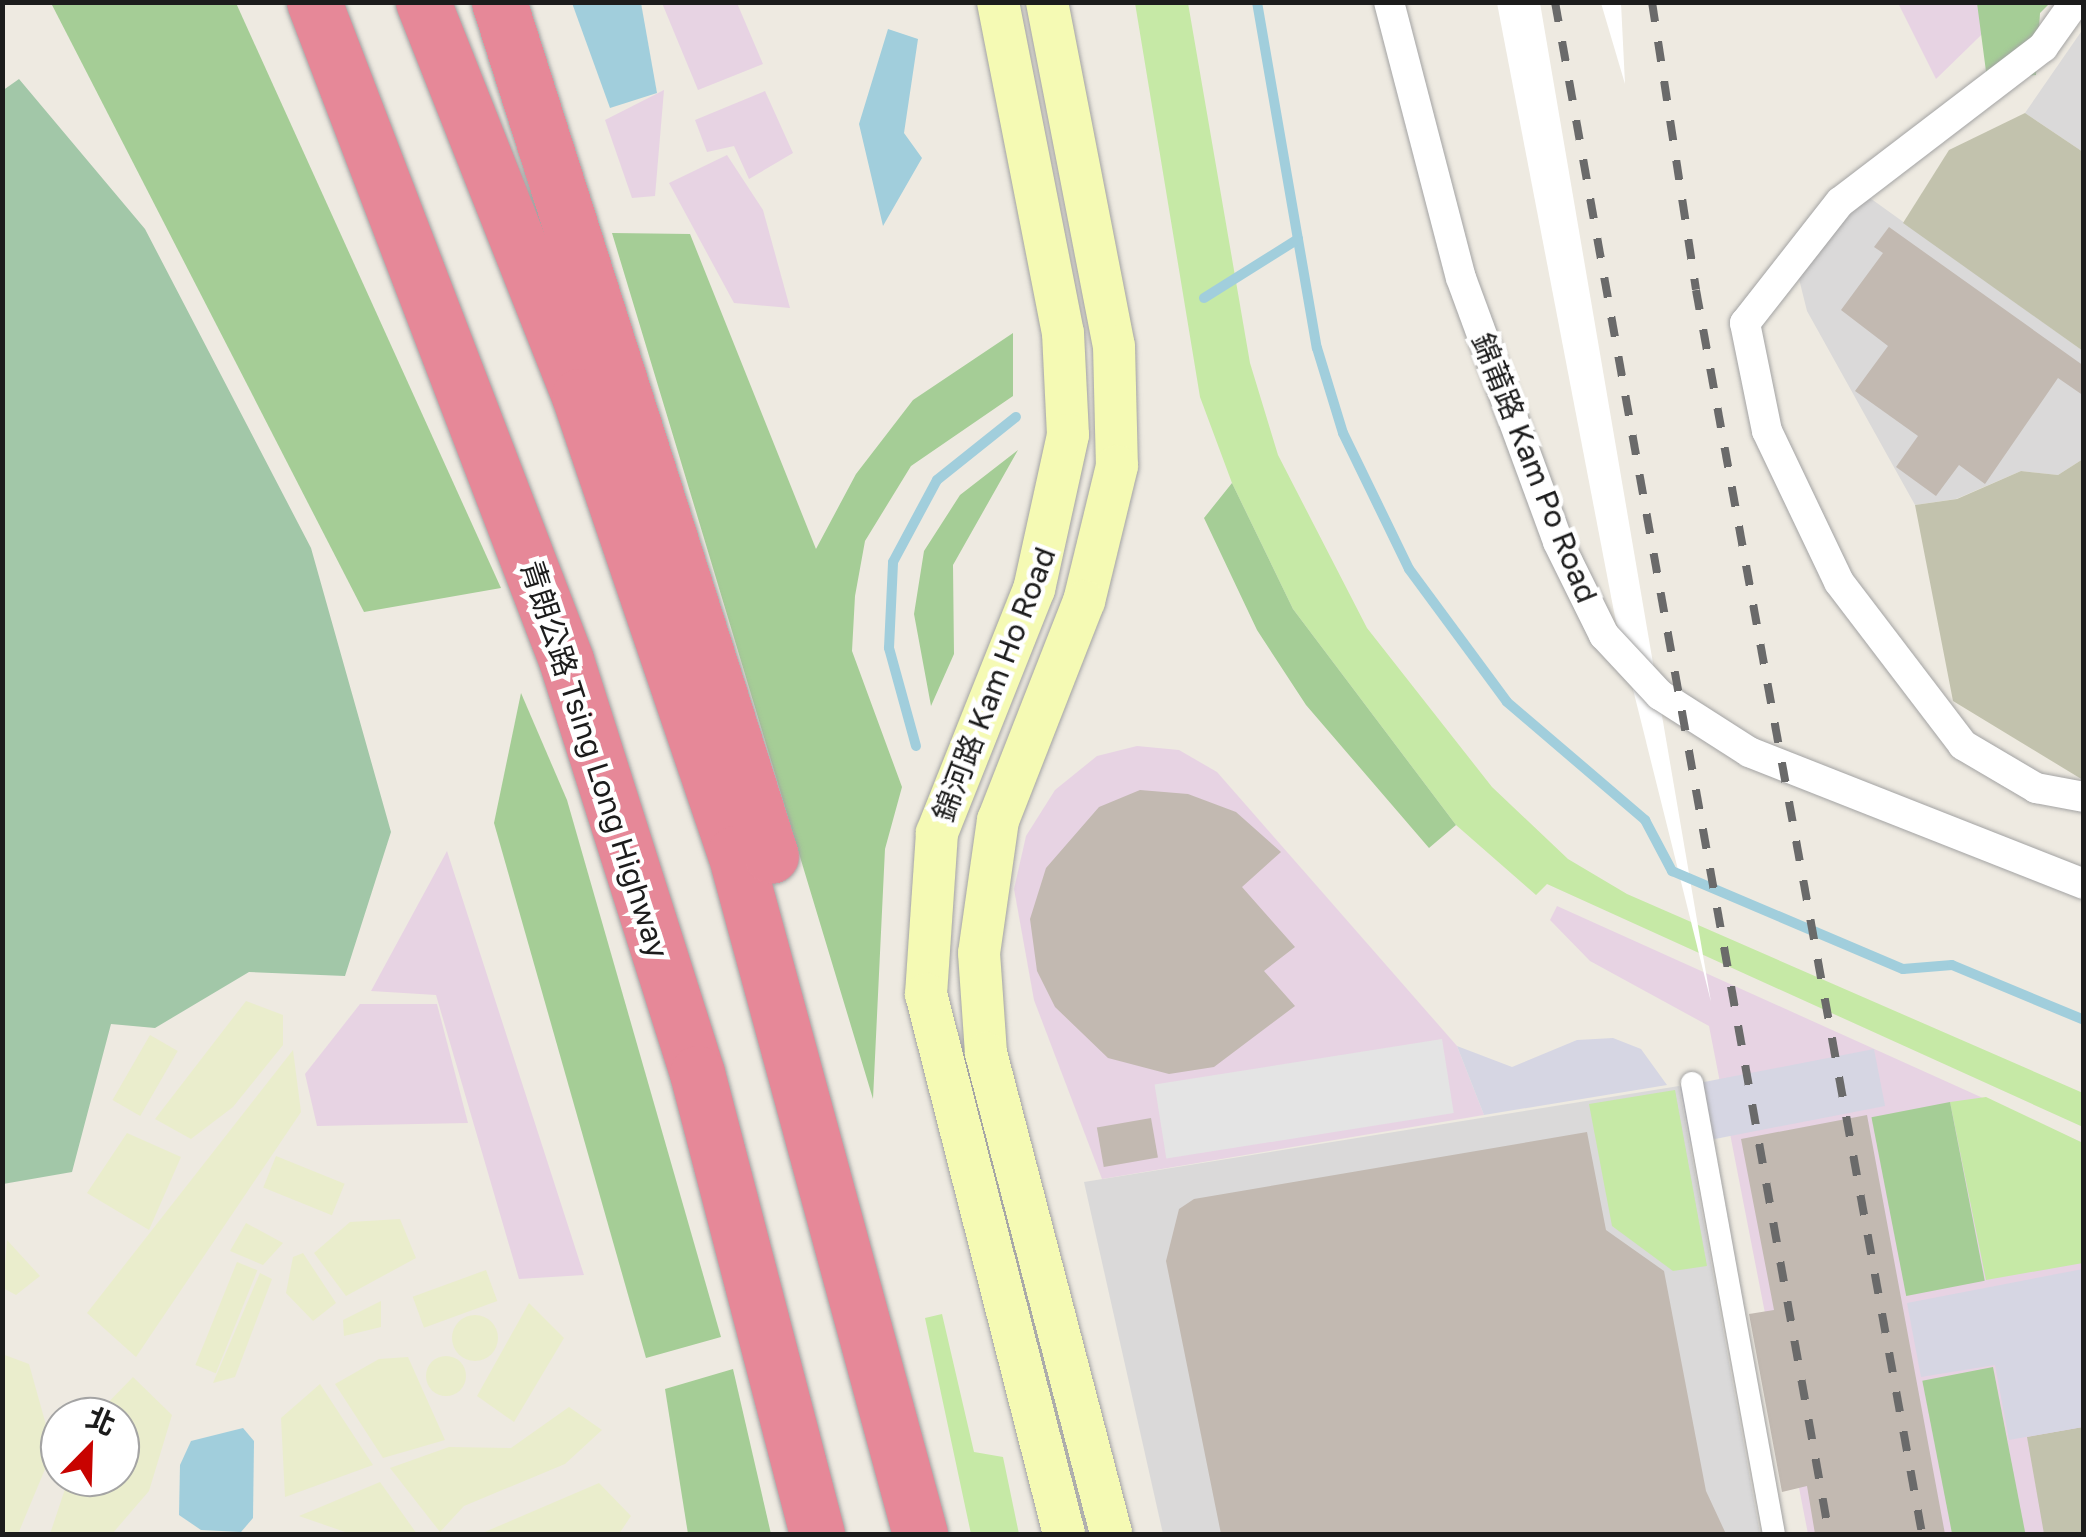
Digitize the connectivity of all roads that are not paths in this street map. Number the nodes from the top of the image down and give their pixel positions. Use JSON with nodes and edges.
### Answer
{"nodes":[{"id":1,"x":314,"y":2,"type":"edge"},
{"id":2,"x":424,"y":2,"type":"edge"},
{"id":3,"x":499,"y":2,"type":"edge"},
{"id":4,"x":998,"y":2,"type":"edge"},
{"id":5,"x":1047,"y":2,"type":"edge"},
{"id":6,"x":1389,"y":2,"type":"edge"},
{"id":7,"x":2075,"y":2,"type":"edge"},
{"id":8,"x":2084,"y":797,"type":"edge"},
{"id":9,"x":2084,"y":884,"type":"edge"},
{"id":10,"x":1692,"y":1083,"type":"dead end"},
{"id":11,"x":806,"y":1092,"type":"junction"},
{"id":12,"x":816,"y":1534,"type":"edge"},
{"id":13,"x":920,"y":1534,"type":"edge"},
{"id":14,"x":1064,"y":1534,"type":"edge"},
{"id":15,"x":1111,"y":1534,"type":"edge"},
{"id":16,"x":1774,"y":1534,"type":"edge"}],
"edges":[{"from":1,"to":12,"type":"highway","name":"青朗公路 Tsing Long Highway"},
{"from":2,"to":11,"type":"highway"},
{"from":3,"to":11,"type":"highway"},
{"from":4,"to":14,"type":"main road","name":"錦河路 Kam Ho Road"},
{"from":5,"to":15,"type":"main road","name":"錦河路 Kam Ho Road"},
{"from":6,"to":9,"type":"street","name":"錦莆路 Kam Po Road"},
{"from":7,"to":8,"type":"street"},
{"from":10,"to":16,"type":"street"},
{"from":11,"to":13,"type":"highway"}]}
